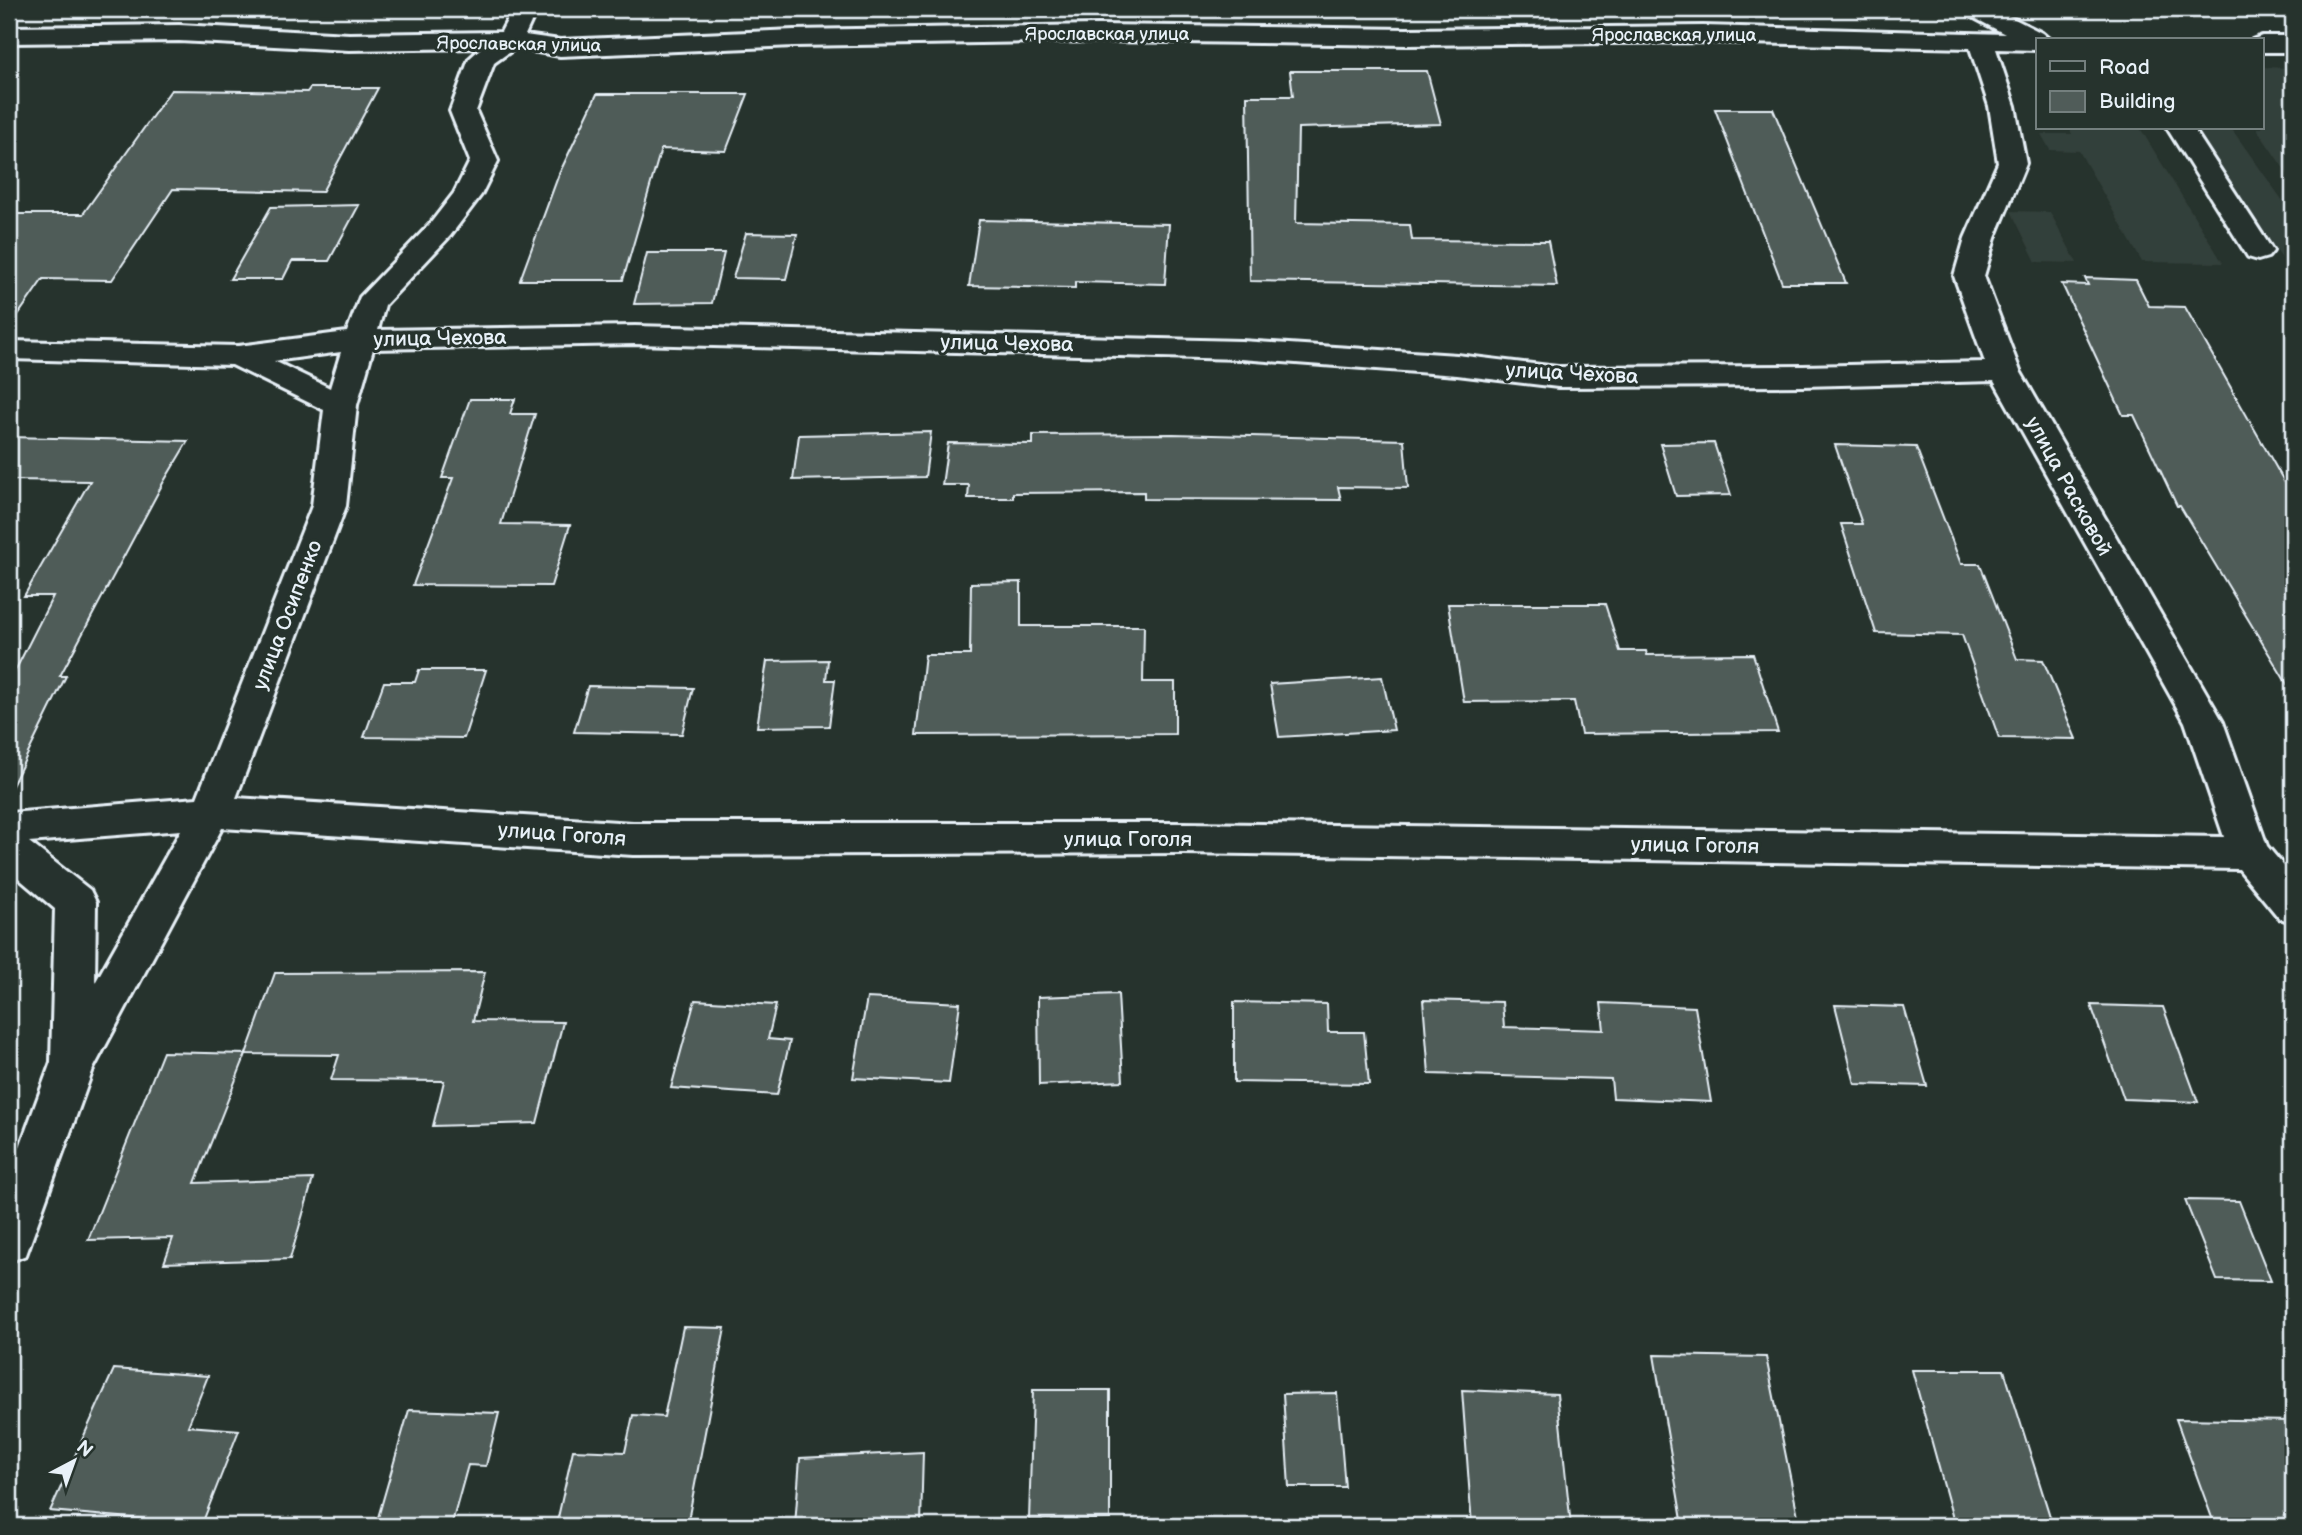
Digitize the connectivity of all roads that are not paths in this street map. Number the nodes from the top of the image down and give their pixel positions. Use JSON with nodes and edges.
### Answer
{"nodes":[{"id":1,"x":525,"y":9,"type":"edge"},
{"id":2,"x":1976,"y":9,"type":"edge"},
{"id":3,"x":9,"y":36,"type":"edge"},
{"id":4,"x":510,"y":40,"type":"junction"},
{"id":5,"x":2036,"y":40,"type":"edge"},
{"id":6,"x":2036,"y":41,"type":"edge"},
{"id":7,"x":1981,"y":42,"type":"junction"},
{"id":8,"x":2264,"y":44,"type":"edge"},
{"id":9,"x":2293,"y":44,"type":"edge"},
{"id":10,"x":2180,"y":130,"type":"edge"},
{"id":11,"x":2258,"y":251,"type":"dead end"},
{"id":12,"x":361,"y":340,"type":"junction"},
{"id":13,"x":9,"y":351,"type":"edge"},
{"id":14,"x":238,"y":356,"type":"junction"},
{"id":15,"x":2004,"y":371,"type":"junction"},
{"id":16,"x":341,"y":405,"type":"junction"},
{"id":17,"x":211,"y":812,"type":"junction"},
{"id":18,"x":9,"y":828,"type":"edge"},
{"id":19,"x":9,"y":848,"type":"edge"},
{"id":20,"x":2249,"y":853,"type":"junction"},
{"id":21,"x":2293,"y":906,"type":"edge"},
{"id":22,"x":72,"y":1066,"type":"junction"},
{"id":23,"x":9,"y":1240,"type":"edge"}],
"edges":[{"from":1,"to":4,"type":"street","name":"улица Осипенко"},
{"from":2,"to":5,"type":"street"},
{"from":3,"to":4,"type":"street","name":"Ярославская улица"},
{"from":4,"to":7,"type":"street","name":"Ярославская улица"},
{"from":4,"to":12,"type":"street","name":"улица Осипенко"},
{"from":6,"to":7,"type":"street","name":"Ярославская улица"},
{"from":7,"to":15,"type":"street","name":"улица Расковой"},
{"from":8,"to":9,"type":"street"},
{"from":10,"to":11,"type":"street"},
{"from":12,"to":14,"type":"street","name":"улица Чехова"},
{"from":12,"to":15,"type":"street","name":"улица Чехова"},
{"from":12,"to":16,"type":"street","name":"улица Осипенко"},
{"from":13,"to":14,"type":"street","name":"улица Чехова"},
{"from":14,"to":16,"type":"street"},
{"from":15,"to":20,"type":"street","name":"улица Расковой"},
{"from":16,"to":17,"type":"street","name":"улица Осипенко"},
{"from":17,"to":18,"type":"street","name":"улица Гоголя"},
{"from":17,"to":20,"type":"street","name":"улица Гоголя"},
{"from":17,"to":22,"type":"street","name":"улица Осипенко"},
{"from":19,"to":22,"type":"street"},
{"from":20,"to":21,"type":"street","name":"улица Расковой"},
{"from":22,"to":23,"type":"street","name":"улица Осипенко"}]}
